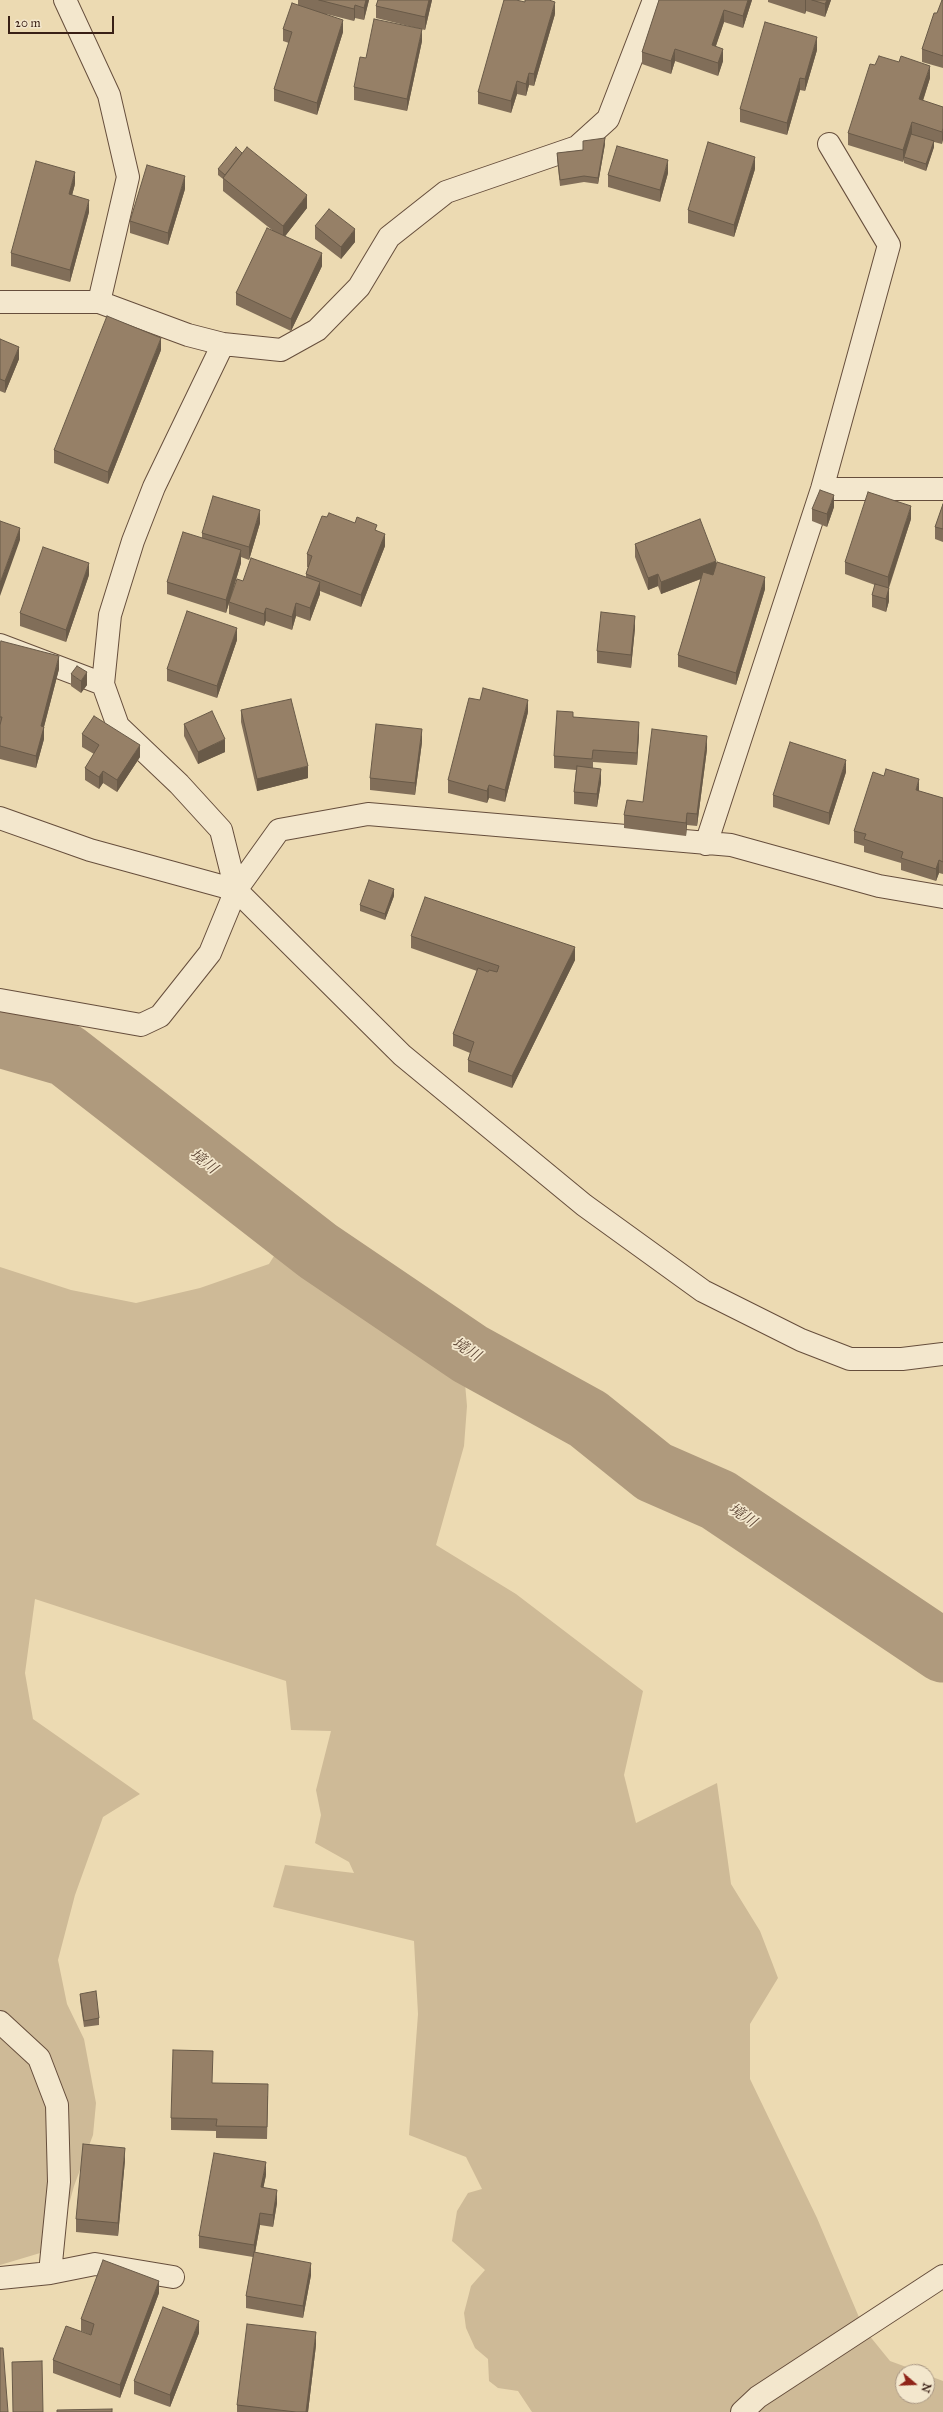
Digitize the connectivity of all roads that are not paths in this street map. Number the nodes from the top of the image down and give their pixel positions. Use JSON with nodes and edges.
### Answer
{"nodes":[{"id":1,"x":65,"y":0,"type":"edge"},
{"id":2,"x":654,"y":0,"type":"edge"},
{"id":3,"x":829,"y":144,"type":"dead end"},
{"id":4,"x":0,"y":302,"type":"edge"},
{"id":5,"x":99,"y":302,"type":"junction"},
{"id":6,"x":222,"y":344,"type":"junction"},
{"id":7,"x":822,"y":489,"type":"junction"},
{"id":8,"x":943,"y":489,"type":"edge"},
{"id":9,"x":0,"y":645,"type":"edge"},
{"id":10,"x":103,"y":684,"type":"junction"},
{"id":11,"x":0,"y":818,"type":"edge"},
{"id":12,"x":706,"y":844,"type":"junction"},
{"id":13,"x":236,"y":890,"type":"junction"},
{"id":14,"x":943,"y":897,"type":"edge"},
{"id":15,"x":0,"y":1000,"type":"edge"},
{"id":16,"x":943,"y":1354,"type":"edge"},
{"id":17,"x":0,"y":2022,"type":"edge"},
{"id":18,"x":50,"y":2273,"type":"junction"},
{"id":19,"x":943,"y":2276,"type":"edge"},
{"id":20,"x":173,"y":2277,"type":"dead end"},
{"id":21,"x":0,"y":2278,"type":"edge"},
{"id":22,"x":742,"y":2412,"type":"edge"}],
"edges":[{"from":1,"to":5,"type":"street"},
{"from":2,"to":6,"type":"street"},
{"from":3,"to":7,"type":"street"},
{"from":4,"to":5,"type":"street"},
{"from":5,"to":6,"type":"street"},
{"from":6,"to":10,"type":"street"},
{"from":7,"to":8,"type":"street"},
{"from":7,"to":12,"type":"street"},
{"from":9,"to":10,"type":"street"},
{"from":10,"to":13,"type":"street"},
{"from":11,"to":13,"type":"street"},
{"from":12,"to":13,"type":"street"},
{"from":12,"to":14,"type":"street"},
{"from":13,"to":15,"type":"street"},
{"from":13,"to":16,"type":"street"},
{"from":17,"to":18,"type":"street"},
{"from":18,"to":20,"type":"street"},
{"from":18,"to":21,"type":"street"},
{"from":19,"to":22,"type":"street"}]}
